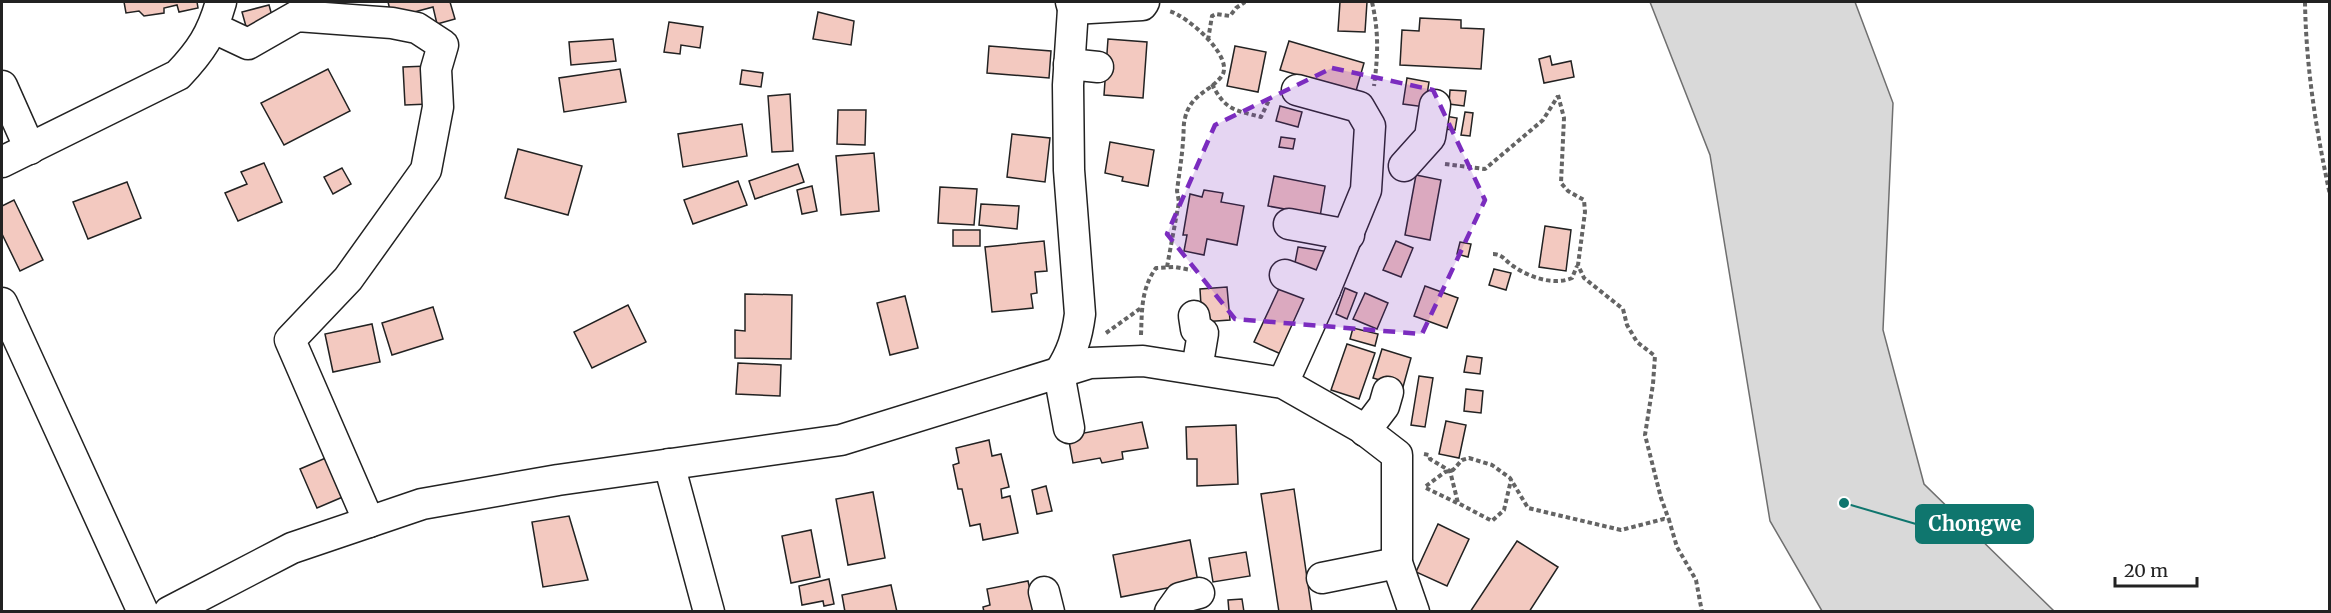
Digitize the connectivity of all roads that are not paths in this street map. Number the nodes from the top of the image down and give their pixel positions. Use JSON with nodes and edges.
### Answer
{"nodes":[{"id":1,"x":1143,"y":3,"type":"edge"},
{"id":2,"x":1072,"y":5,"type":"edge"},
{"id":3,"x":217,"y":14,"type":"edge"},
{"id":4,"x":2,"y":86,"type":"edge"},
{"id":5,"x":1297,"y":90,"type":"road end"},
{"id":6,"x":1435,"y":105,"type":"dead end"},
{"id":7,"x":30,"y":149,"type":"junction"},
{"id":8,"x":2,"y":162,"type":"edge"},
{"id":9,"x":1366,"y":175,"type":"junction"},
{"id":10,"x":1289,"y":224,"type":"dead end"},
{"id":11,"x":1349,"y":235,"type":"junction"},
{"id":12,"x":1286,"y":275,"type":"dead end"},
{"id":13,"x":1325,"y":290,"type":"junction"},
{"id":14,"x":2,"y":303,"type":"edge"},
{"id":15,"x":1194,"y":316,"type":"dead end"},
{"id":16,"x":1197,"y":369,"type":"junction"},
{"id":17,"x":1059,"y":373,"type":"junction"},
{"id":18,"x":1283,"y":383,"type":"junction"},
{"id":19,"x":1388,"y":392,"type":"dead end"},
{"id":20,"x":1069,"y":428,"type":"dead end"},
{"id":21,"x":1365,"y":431,"type":"junction"},
{"id":22,"x":669,"y":464,"type":"junction"},
{"id":23,"x":369,"y":522,"type":"junction"},
{"id":24,"x":1397,"y":563,"type":"junction"},
{"id":25,"x":1322,"y":578,"type":"dead end"},
{"id":26,"x":1199,"y":593,"type":"dead end"},
{"id":27,"x":143,"y":612,"type":"edge"},
{"id":28,"x":169,"y":612,"type":"edge"},
{"id":29,"x":709,"y":612,"type":"edge"},
{"id":30,"x":1170,"y":612,"type":"edge"},
{"id":31,"x":1414,"y":612,"type":"edge"}],
"edges":[{"from":1,"to":2,"type":"street"},
{"from":2,"to":17,"type":"street"},
{"from":3,"to":7,"type":"street"},
{"from":3,"to":23,"type":"street"},
{"from":4,"to":7,"type":"street"},
{"from":5,"to":9,"type":"street"},
{"from":6,"to":9,"type":"street"},
{"from":7,"to":8,"type":"street"},
{"from":9,"to":11,"type":"street"},
{"from":10,"to":11,"type":"street"},
{"from":11,"to":13,"type":"street"},
{"from":12,"to":13,"type":"street"},
{"from":13,"to":18,"type":"street"},
{"from":14,"to":27,"type":"street"},
{"from":15,"to":16,"type":"street"},
{"from":16,"to":17,"type":"street"},
{"from":16,"to":18,"type":"street"},
{"from":17,"to":20,"type":"street"},
{"from":17,"to":22,"type":"street"},
{"from":18,"to":21,"type":"street"},
{"from":19,"to":21,"type":"street"},
{"from":21,"to":24,"type":"street"},
{"from":22,"to":23,"type":"street"},
{"from":22,"to":29,"type":"street"},
{"from":23,"to":28,"type":"street"},
{"from":24,"to":25,"type":"street"},
{"from":24,"to":31,"type":"street"},
{"from":26,"to":30,"type":"street"}]}
